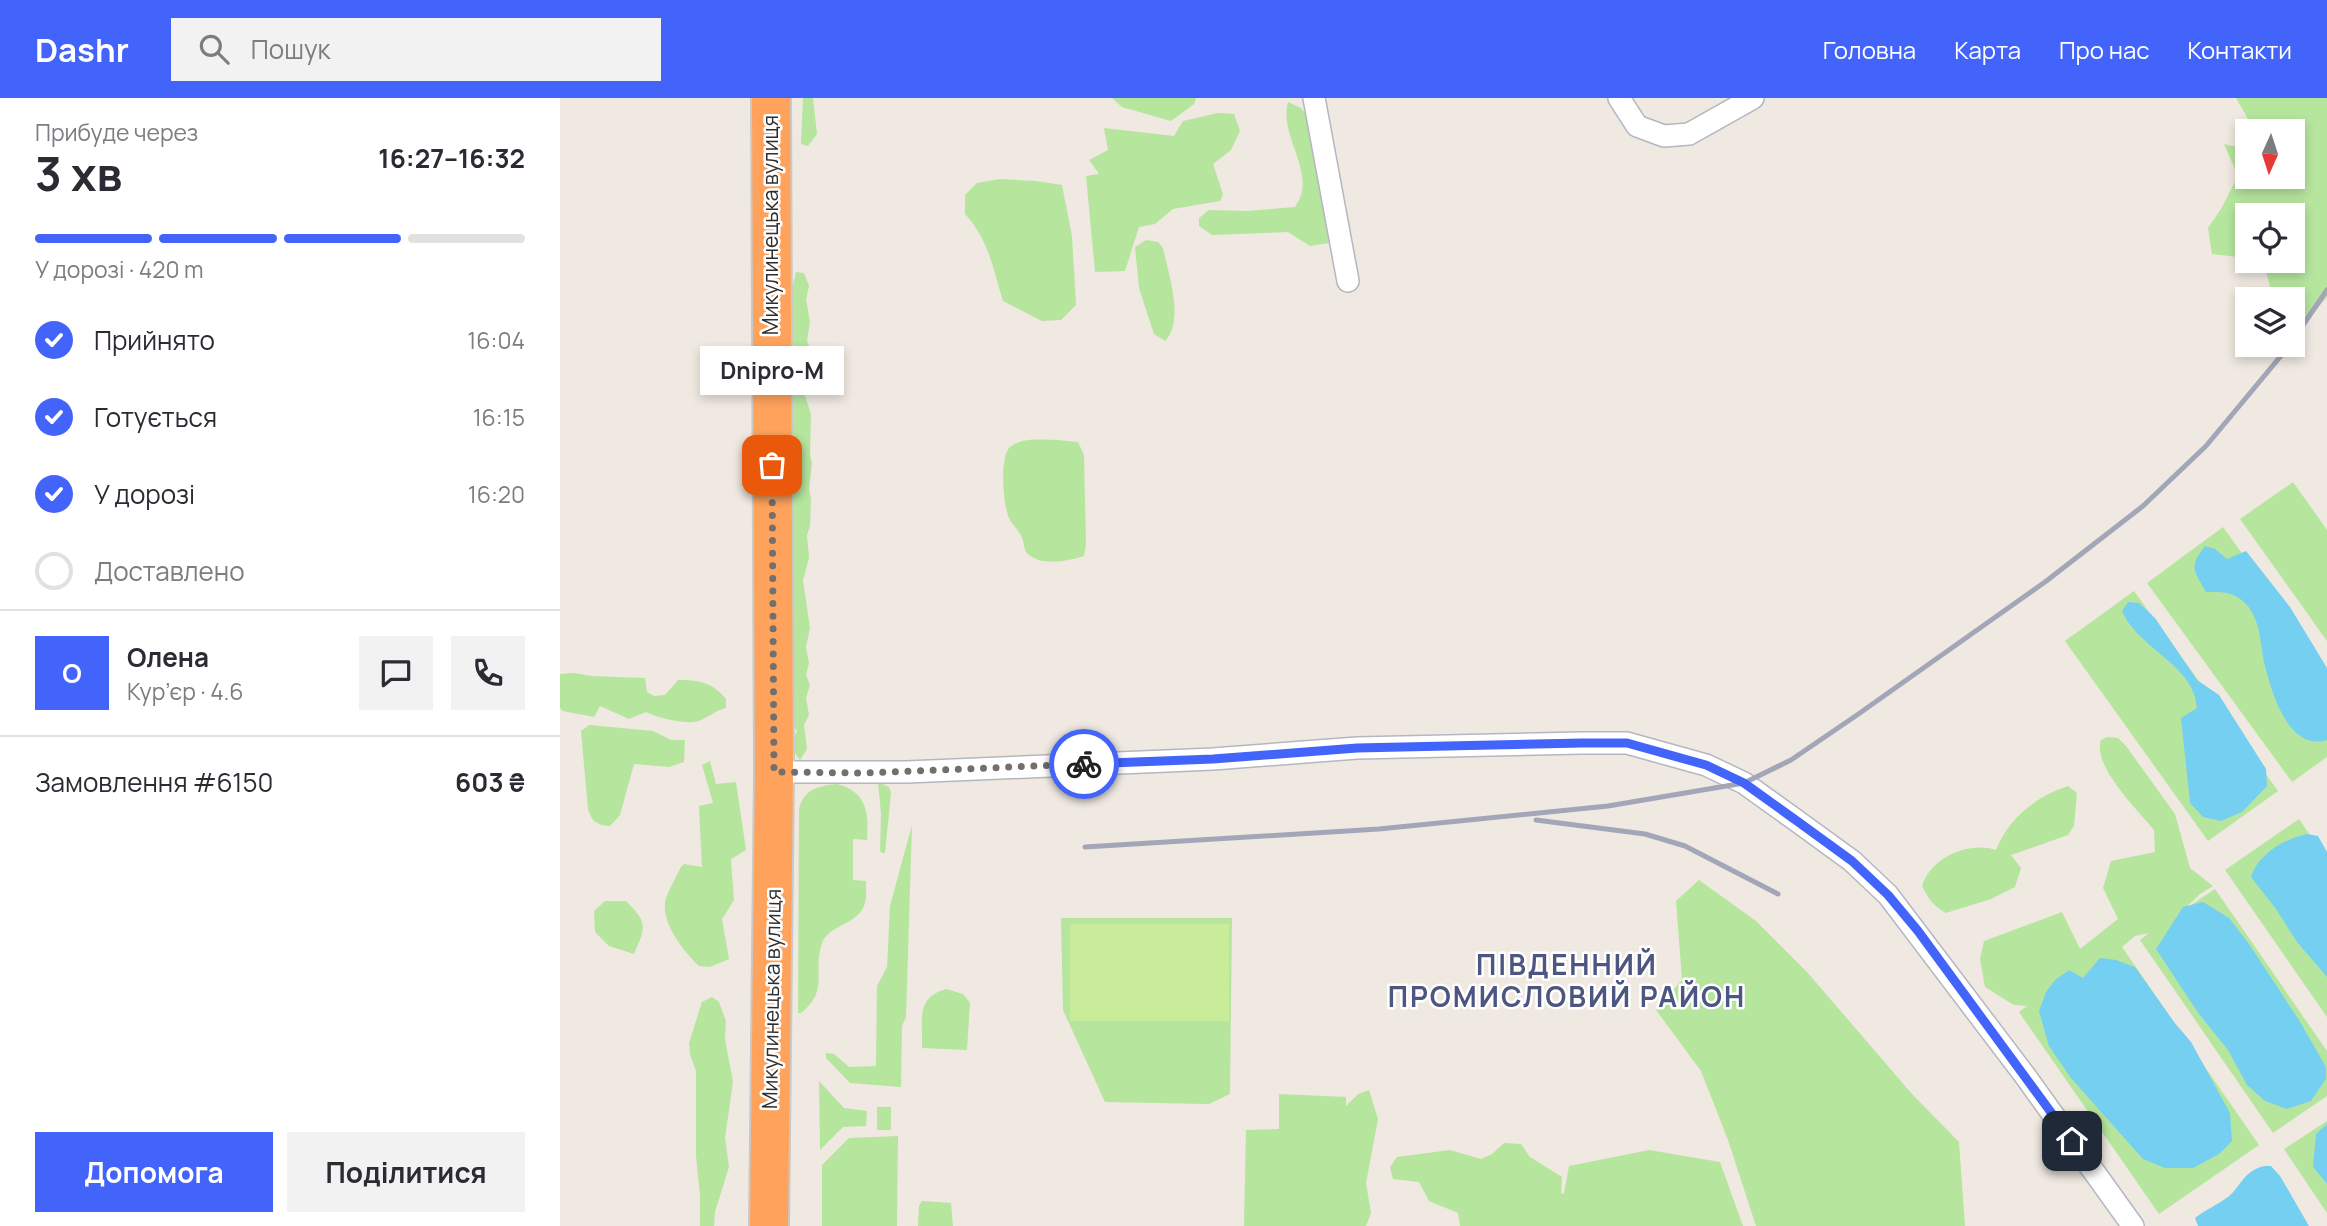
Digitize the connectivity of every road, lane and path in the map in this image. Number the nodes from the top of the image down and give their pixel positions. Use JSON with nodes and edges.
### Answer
{"nodes":[{"id":1,"x":771,"y":98,"type":"edge"},
{"id":2,"x":1314,"y":98,"type":"edge"},
{"id":3,"x":1619,"y":98,"type":"edge"},
{"id":4,"x":1753,"y":98,"type":"edge"},
{"id":5,"x":1348,"y":281,"type":"dead end"},
{"id":6,"x":774,"y":772,"type":"junction"},
{"id":7,"x":769,"y":1226,"type":"edge"},
{"id":8,"x":2133,"y":1226,"type":"edge"}],
"edges":[{"from":1,"to":6,"type":"highway","name":"Микулинецька вулиця"},
{"from":2,"to":5,"type":"street"},
{"from":3,"to":4,"type":"street"},
{"from":6,"to":7,"type":"highway","name":"Микулинецька вулиця"},
{"from":6,"to":8,"type":"street"}]}
